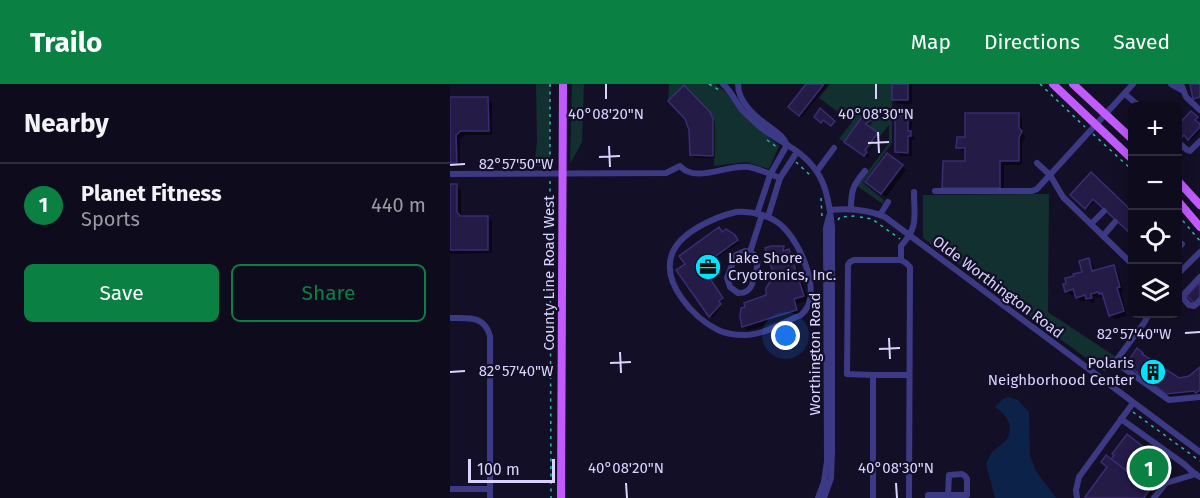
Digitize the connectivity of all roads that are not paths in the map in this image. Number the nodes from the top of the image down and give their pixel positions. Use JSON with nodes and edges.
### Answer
{"nodes":[{"id":1,"x":563,"y":84,"type":"edge"},
{"id":2,"x":723,"y":84,"type":"edge"},
{"id":3,"x":738,"y":84,"type":"edge"},
{"id":4,"x":1053,"y":84,"type":"edge"},
{"id":5,"x":1073,"y":84,"type":"edge"},
{"id":6,"x":1133,"y":84,"type":"edge"},
{"id":7,"x":1171,"y":84,"type":"edge"},
{"id":8,"x":1181,"y":87,"type":"edge"},
{"id":9,"x":1125,"y":94,"type":"junction"},
{"id":10,"x":1134,"y":102,"type":"edge"},
{"id":11,"x":1200,"y":110,"type":"edge"},
{"id":12,"x":1106,"y":114,"type":"junction"},
{"id":13,"x":1097,"y":124,"type":"junction"},
{"id":14,"x":1128,"y":135,"type":"edge"},
{"id":15,"x":1200,"y":141,"type":"edge"},
{"id":16,"x":787,"y":145,"type":"junction"},
{"id":17,"x":1182,"y":146,"type":"edge"},
{"id":18,"x":834,"y":148,"type":"dead end"},
{"id":19,"x":797,"y":152,"type":"junction"},
{"id":20,"x":1129,"y":156,"type":"edge"},
{"id":21,"x":1037,"y":163,"type":"dead end"},
{"id":22,"x":817,"y":171,"type":"junction"},
{"id":23,"x":865,"y":171,"type":"dead end"},
{"id":24,"x":450,"y":174,"type":"edge"},
{"id":25,"x":563,"y":174,"type":"junction"},
{"id":26,"x":770,"y":175,"type":"junction"},
{"id":27,"x":1050,"y":175,"type":"junction"},
{"id":28,"x":780,"y":178,"type":"junction"},
{"id":29,"x":1182,"y":185,"type":"edge"},
{"id":30,"x":935,"y":191,"type":"dead end"},
{"id":31,"x":914,"y":192,"type":"dead end"},
{"id":32,"x":888,"y":202,"type":"dead end"},
{"id":33,"x":1200,"y":205,"type":"edge"},
{"id":34,"x":1182,"y":206,"type":"edge"},
{"id":35,"x":851,"y":209,"type":"junction"},
{"id":36,"x":830,"y":210,"type":"junction"},
{"id":37,"x":1104,"y":211,"type":"dead end"},
{"id":38,"x":880,"y":215,"type":"junction"},
{"id":39,"x":763,"y":216,"type":"junction"},
{"id":40,"x":1115,"y":222,"type":"dead end"},
{"id":41,"x":1091,"y":224,"type":"junction"},
{"id":42,"x":1200,"y":227,"type":"edge"},
{"id":43,"x":910,"y":236,"type":"junction"},
{"id":44,"x":1103,"y":236,"type":"junction"},
{"id":45,"x":750,"y":252,"type":"junction"},
{"id":46,"x":1200,"y":252,"type":"edge"},
{"id":47,"x":901,"y":260,"type":"junction"},
{"id":48,"x":1128,"y":260,"type":"edge"},
{"id":49,"x":1182,"y":270,"type":"edge"},
{"id":50,"x":1200,"y":277,"type":"edge"},
{"id":51,"x":1200,"y":301,"type":"edge"},
{"id":52,"x":450,"y":318,"type":"edge"},
{"id":53,"x":1147,"y":318,"type":"edge"},
{"id":54,"x":873,"y":375,"type":"junction"},
{"id":55,"x":909,"y":375,"type":"junction"},
{"id":56,"x":1200,"y":397,"type":"edge"},
{"id":57,"x":1133,"y":403,"type":"junction"},
{"id":58,"x":1121,"y":419,"type":"junction"},
{"id":59,"x":1200,"y":452,"type":"edge"},
{"id":60,"x":1198,"y":475,"type":"edge"},
{"id":61,"x":450,"y":489,"type":"edge"},
{"id":62,"x":490,"y":489,"type":"junction"},
{"id":63,"x":948,"y":495,"type":"junction"},
{"id":64,"x":490,"y":498,"type":"edge"},
{"id":65,"x":561,"y":498,"type":"edge"},
{"id":66,"x":818,"y":498,"type":"edge"},
{"id":67,"x":824,"y":498,"type":"edge"},
{"id":68,"x":873,"y":498,"type":"edge"},
{"id":69,"x":909,"y":498,"type":"edge"},
{"id":70,"x":928,"y":498,"type":"edge"},
{"id":71,"x":1077,"y":498,"type":"edge"},
{"id":72,"x":1154,"y":498,"type":"edge"}],
"edges":[{"from":1,"to":25,"type":"main road","name":"County Line Road West"},
{"from":2,"to":16,"type":"street","name":"Worthington Road"},
{"from":3,"to":16,"type":"street","name":"Worthington Road"},
{"from":4,"to":13,"type":"main road"},
{"from":5,"to":12,"type":"main road"},
{"from":6,"to":9,"type":"street"},
{"from":7,"to":8,"type":"street"},
{"from":8,"to":11,"type":"street"},
{"from":9,"to":10,"type":"street"},
{"from":9,"to":12,"type":"street"},
{"from":12,"to":13,"type":"street"},
{"from":12,"to":14,"type":"main road"},
{"from":13,"to":20,"type":"main road"},
{"from":13,"to":27,"type":"street"},
{"from":15,"to":17,"type":"street"},
{"from":16,"to":19,"type":"street","name":"Worthington Road"},
{"from":16,"to":26,"type":"street"},
{"from":18,"to":22,"type":"street"},
{"from":19,"to":22,"type":"street","name":"Worthington Road"},
{"from":19,"to":28,"type":"street"},
{"from":21,"to":27,"type":"street"},
{"from":22,"to":36,"type":"street","name":"Worthington Road"},
{"from":23,"to":35,"type":"street"},
{"from":24,"to":25,"type":"street"},
{"from":25,"to":26,"type":"street"},
{"from":25,"to":65,"type":"main road","name":"County Line Road West"},
{"from":26,"to":28,"type":"street"},
{"from":26,"to":39,"type":"street"},
{"from":27,"to":30,"type":"street"},
{"from":27,"to":41,"type":"street"},
{"from":28,"to":39,"type":"street"},
{"from":29,"to":33,"type":"main road"},
{"from":31,"to":43,"type":"street"},
{"from":32,"to":38,"type":"street"},
{"from":34,"to":42,"type":"main road"},
{"from":35,"to":36,"type":"street","name":"Olde Worthington Road"},
{"from":35,"to":38,"type":"street","name":"Olde Worthington Road"},
{"from":36,"to":66,"type":"street","name":"Worthington Road"},
{"from":36,"to":67,"type":"street","name":"Worthington Road"},
{"from":37,"to":41,"type":"street"},
{"from":38,"to":43,"type":"street","name":"Olde Worthington Road"},
{"from":39,"to":39,"type":"street"},
{"from":39,"to":45,"type":"street"},
{"from":40,"to":44,"type":"street"},
{"from":41,"to":44,"type":"street"},
{"from":43,"to":47,"type":"street"},
{"from":43,"to":57,"type":"street","name":"Olde Worthington Road"},
{"from":44,"to":48,"type":"street"},
{"from":45,"to":45,"type":"street"},
{"from":46,"to":49,"type":"street"},
{"from":47,"to":54,"type":"street"},
{"from":47,"to":55,"type":"street"},
{"from":50,"to":51,"type":"street"},
{"from":52,"to":62,"type":"street"},
{"from":53,"to":56,"type":"street"},
{"from":54,"to":55,"type":"street"},
{"from":54,"to":68,"type":"street"},
{"from":55,"to":69,"type":"street"},
{"from":57,"to":58,"type":"street"},
{"from":57,"to":59,"type":"street","name":"Olde Worthington Road"},
{"from":58,"to":60,"type":"street"},
{"from":58,"to":71,"type":"street"},
{"from":60,"to":72,"type":"street"},
{"from":61,"to":62,"type":"street"},
{"from":62,"to":64,"type":"street"},
{"from":63,"to":63,"type":"street"},
{"from":63,"to":70,"type":"street"}]}
